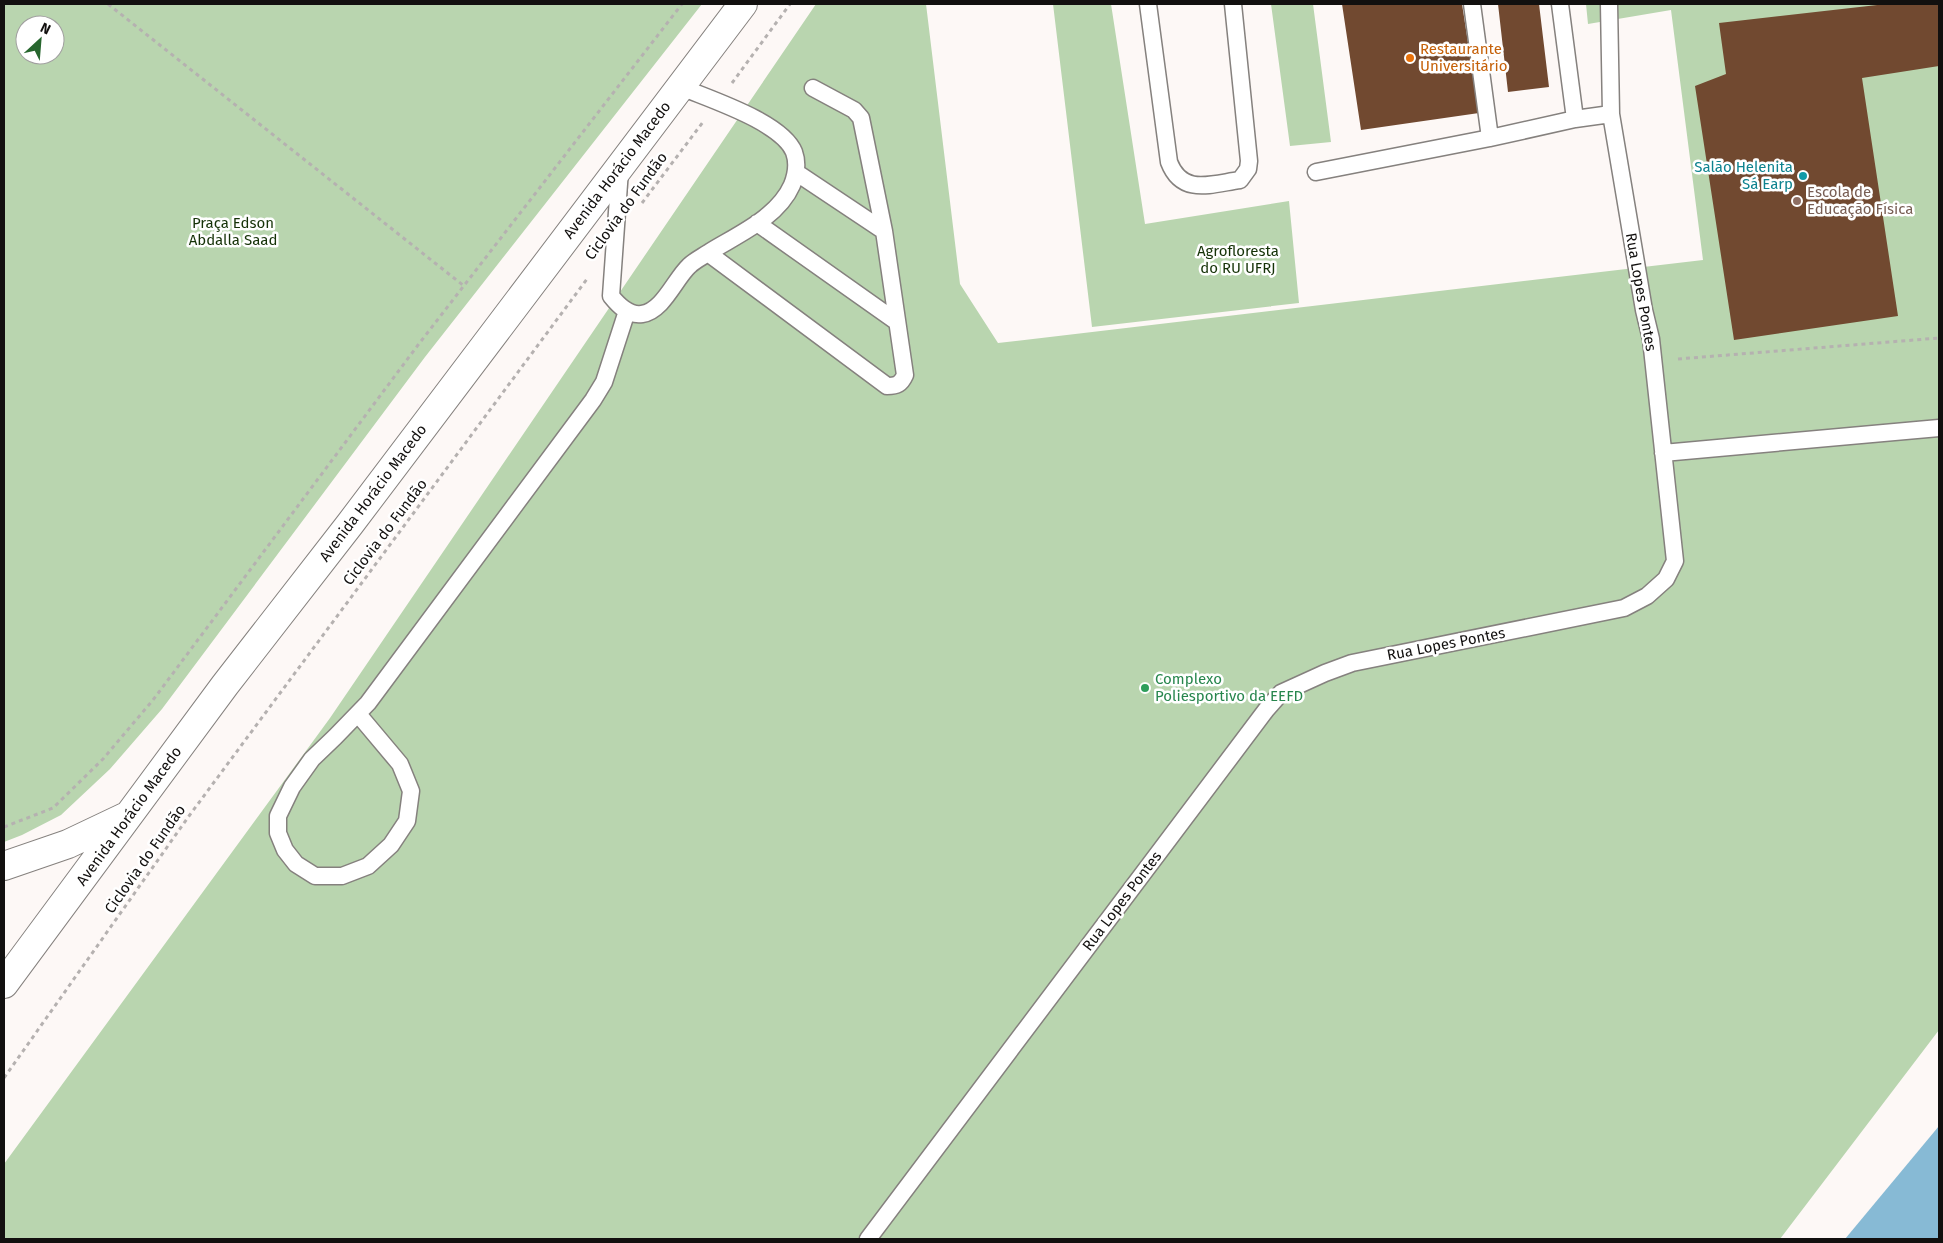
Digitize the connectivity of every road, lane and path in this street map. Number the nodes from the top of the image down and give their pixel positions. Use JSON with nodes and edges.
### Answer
{"nodes":[{"id":1,"x":108,"y":4,"type":"edge"},
{"id":2,"x":682,"y":4,"type":"edge"},
{"id":3,"x":744,"y":4,"type":"edge"},
{"id":4,"x":790,"y":4,"type":"edge"},
{"id":5,"x":1148,"y":4,"type":"edge"},
{"id":6,"x":1233,"y":4,"type":"edge"},
{"id":7,"x":1472,"y":4,"type":"edge"},
{"id":8,"x":1560,"y":4,"type":"edge"},
{"id":9,"x":1609,"y":4,"type":"edge"},
{"id":10,"x":680,"y":87,"type":"junction"},
{"id":11,"x":813,"y":88,"type":"dead end"},
{"id":12,"x":717,"y":102,"type":"junction"},
{"id":13,"x":1611,"y":114,"type":"junction"},
{"id":14,"x":1575,"y":119,"type":"junction"},
{"id":15,"x":1490,"y":138,"type":"junction"},
{"id":16,"x":620,"y":167,"type":"junction"},
{"id":17,"x":1316,"y":172,"type":"dead end"},
{"id":18,"x":797,"y":173,"type":"junction"},
{"id":19,"x":757,"y":223,"type":"junction"},
{"id":20,"x":884,"y":231,"type":"junction"},
{"id":21,"x":616,"y":239,"type":"junction"},
{"id":22,"x":708,"y":253,"type":"junction"},
{"id":23,"x":464,"y":286,"type":"junction"},
{"id":24,"x":626,"y":311,"type":"junction"},
{"id":25,"x":897,"y":322,"type":"junction"},
{"id":26,"x":1939,"y":338,"type":"edge"},
{"id":27,"x":1653,"y":362,"type":"junction"},
{"id":28,"x":1939,"y":428,"type":"edge"},
{"id":29,"x":1663,"y":453,"type":"junction"},
{"id":30,"x":358,"y":714,"type":"junction"},
{"id":31,"x":130,"y":814,"type":"junction"},
{"id":32,"x":4,"y":828,"type":"edge"},
{"id":33,"x":4,"y":866,"type":"edge"},
{"id":34,"x":4,"y":984,"type":"edge"},
{"id":35,"x":4,"y":1078,"type":"edge"},
{"id":36,"x":868,"y":1239,"type":"edge"}],
"edges":[{"from":1,"to":23,"type":"path"},
{"from":2,"to":23,"type":"path"},
{"from":3,"to":10,"type":"street","name":"Avenida Horácio Macedo"},
{"from":4,"to":12,"type":"path","name":"Ciclovia do Fundão"},
{"from":5,"to":6,"type":"lane"},
{"from":7,"to":15,"type":"lane"},
{"from":8,"to":14,"type":"lane"},
{"from":9,"to":13,"type":"lane","name":"Rua Lopes Pontes"},
{"from":10,"to":12,"type":"lane"},
{"from":10,"to":16,"type":"street","name":"Avenida Horácio Macedo"},
{"from":11,"to":20,"type":"lane"},
{"from":12,"to":18,"type":"lane"},
{"from":12,"to":21,"type":"path","name":"Ciclovia do Fundão"},
{"from":13,"to":14,"type":"lane"},
{"from":13,"to":27,"type":"lane","name":"Rua Lopes Pontes"},
{"from":14,"to":15,"type":"lane"},
{"from":15,"to":17,"type":"lane"},
{"from":16,"to":21,"type":"lane"},
{"from":16,"to":31,"type":"street","name":"Avenida Horácio Macedo"},
{"from":18,"to":19,"type":"lane"},
{"from":18,"to":20,"type":"lane"},
{"from":19,"to":22,"type":"lane"},
{"from":19,"to":25,"type":"lane"},
{"from":20,"to":25,"type":"lane"},
{"from":21,"to":24,"type":"lane"},
{"from":21,"to":35,"type":"path","name":"Ciclovia do Fundão"},
{"from":22,"to":24,"type":"lane"},
{"from":22,"to":25,"type":"lane"},
{"from":23,"to":32,"type":"path"},
{"from":24,"to":30,"type":"lane"},
{"from":26,"to":27,"type":"path"},
{"from":27,"to":29,"type":"lane","name":"Rua Lopes Pontes"},
{"from":28,"to":29,"type":"lane"},
{"from":29,"to":36,"type":"lane","name":"Rua Lopes Pontes"},
{"from":30,"to":30,"type":"lane"},
{"from":31,"to":33,"type":"street"},
{"from":31,"to":34,"type":"street","name":"Avenida Horácio Macedo"}]}
